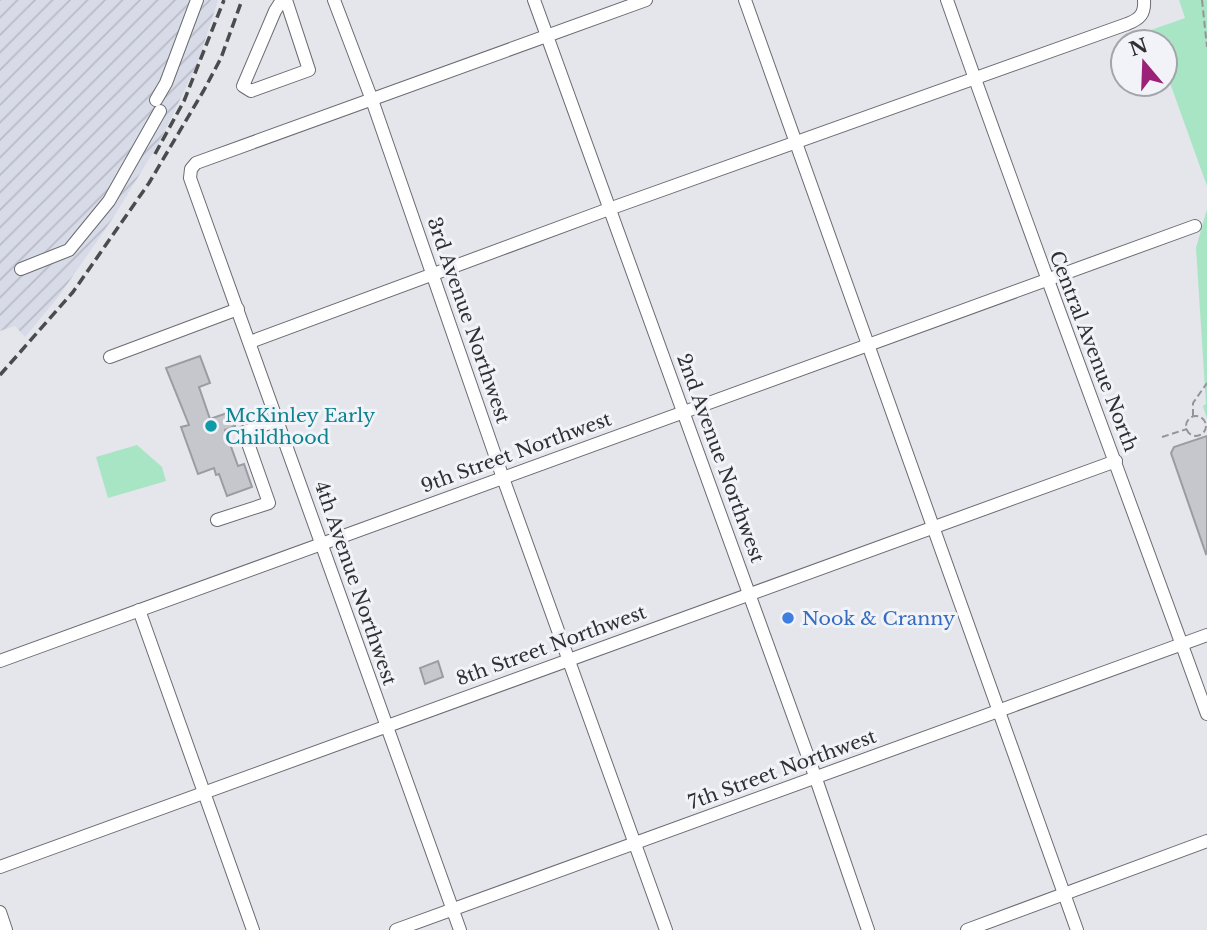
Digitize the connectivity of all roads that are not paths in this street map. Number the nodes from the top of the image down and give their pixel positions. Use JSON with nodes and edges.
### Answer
{"nodes":[{"id":1,"x":197,"y":0,"type":"edge"},
{"id":2,"x":284,"y":0,"type":"edge"},
{"id":3,"x":334,"y":0,"type":"edge"},
{"id":4,"x":534,"y":0,"type":"edge"},
{"id":5,"x":646,"y":0,"type":"edge"},
{"id":6,"x":746,"y":0,"type":"edge"},
{"id":7,"x":947,"y":0,"type":"edge"},
{"id":8,"x":1144,"y":0,"type":"edge"},
{"id":9,"x":547,"y":34,"type":"junction"},
{"id":10,"x":974,"y":79,"type":"junction"},
{"id":11,"x":372,"y":100,"type":"junction"},
{"id":12,"x":797,"y":144,"type":"junction"},
{"id":13,"x":609,"y":209,"type":"junction"},
{"id":14,"x":1195,"y":226,"type":"dead end"},
{"id":15,"x":21,"y":269,"type":"dead end"},
{"id":16,"x":433,"y":274,"type":"junction"},
{"id":17,"x":1046,"y":278,"type":"junction"},
{"id":18,"x":238,"y":309,"type":"junction"},
{"id":19,"x":250,"y":342,"type":"junction"},
{"id":20,"x":869,"y":344,"type":"junction"},
{"id":21,"x":110,"y":358,"type":"dead end"},
{"id":22,"x":684,"y":411,"type":"junction"},
{"id":23,"x":278,"y":420,"type":"junction"},
{"id":24,"x":1116,"y":461,"type":"junction"},
{"id":25,"x":503,"y":478,"type":"junction"},
{"id":26,"x":217,"y":520,"type":"dead end"},
{"id":27,"x":934,"y":527,"type":"junction"},
{"id":28,"x":322,"y":543,"type":"junction"},
{"id":29,"x":750,"y":592,"type":"junction"},
{"id":30,"x":139,"y":610,"type":"junction"},
{"id":31,"x":1207,"y":635,"type":"edge"},
{"id":32,"x":1182,"y":643,"type":"junction"},
{"id":33,"x":568,"y":659,"type":"junction"},
{"id":34,"x":0,"y":661,"type":"edge"},
{"id":35,"x":1000,"y":712,"type":"junction"},
{"id":36,"x":1207,"y":715,"type":"edge"},
{"id":37,"x":386,"y":726,"type":"junction"},
{"id":38,"x":816,"y":776,"type":"junction"},
{"id":39,"x":203,"y":793,"type":"junction"},
{"id":40,"x":1207,"y":841,"type":"edge"},
{"id":41,"x":636,"y":843,"type":"junction"},
{"id":42,"x":0,"y":867,"type":"edge"},
{"id":43,"x":1064,"y":893,"type":"junction"},
{"id":44,"x":452,"y":909,"type":"junction"},
{"id":45,"x":0,"y":912,"type":"edge"},
{"id":46,"x":6,"y":930,"type":"edge"},
{"id":47,"x":253,"y":930,"type":"edge"},
{"id":48,"x":396,"y":930,"type":"edge"},
{"id":49,"x":460,"y":930,"type":"edge"},
{"id":50,"x":666,"y":930,"type":"edge"},
{"id":51,"x":868,"y":930,"type":"edge"},
{"id":52,"x":967,"y":930,"type":"edge"},
{"id":53,"x":1077,"y":930,"type":"edge"}],
"edges":[{"from":1,"to":15,"type":"street"},
{"from":2,"to":2,"type":"street"},
{"from":3,"to":11,"type":"street","name":"3rd Avenue Northwest"},
{"from":4,"to":9,"type":"street","name":"2nd Avenue Northwest"},
{"from":5,"to":9,"type":"street"},
{"from":6,"to":12,"type":"street"},
{"from":7,"to":10,"type":"street","name":"Central Avenue North"},
{"from":8,"to":10,"type":"street"},
{"from":9,"to":11,"type":"street"},
{"from":9,"to":13,"type":"street","name":"2nd Avenue Northwest"},
{"from":10,"to":12,"type":"street"},
{"from":10,"to":17,"type":"street","name":"Central Avenue North"},
{"from":11,"to":16,"type":"street","name":"3rd Avenue Northwest"},
{"from":11,"to":18,"type":"street","name":"4th Avenue Northwest"},
{"from":12,"to":13,"type":"street"},
{"from":12,"to":20,"type":"street"},
{"from":13,"to":16,"type":"street"},
{"from":13,"to":22,"type":"street","name":"2nd Avenue Northwest"},
{"from":14,"to":17,"type":"street","name":"9th Street Northwest"},
{"from":16,"to":19,"type":"street"},
{"from":16,"to":25,"type":"street","name":"3rd Avenue Northwest"},
{"from":17,"to":20,"type":"street","name":"9th Street Northwest"},
{"from":17,"to":24,"type":"street","name":"Central Avenue North"},
{"from":18,"to":19,"type":"street","name":"4th Avenue Northwest"},
{"from":18,"to":21,"type":"street"},
{"from":19,"to":23,"type":"street","name":"4th Avenue Northwest"},
{"from":20,"to":22,"type":"street","name":"9th Street Northwest"},
{"from":20,"to":27,"type":"street"},
{"from":22,"to":25,"type":"street","name":"9th Street Northwest"},
{"from":22,"to":29,"type":"street","name":"2nd Avenue Northwest"},
{"from":23,"to":26,"type":"street"},
{"from":23,"to":28,"type":"street","name":"4th Avenue Northwest"},
{"from":24,"to":27,"type":"street","name":"8th Street Northwest"},
{"from":24,"to":32,"type":"street","name":"Central Avenue North"},
{"from":25,"to":28,"type":"street","name":"9th Street Northwest"},
{"from":25,"to":33,"type":"street","name":"3rd Avenue Northwest"},
{"from":27,"to":29,"type":"street","name":"8th Street Northwest"},
{"from":27,"to":35,"type":"street"},
{"from":28,"to":30,"type":"street","name":"9th Street Northwest"},
{"from":28,"to":37,"type":"street","name":"4th Avenue Northwest"},
{"from":29,"to":33,"type":"street","name":"8th Street Northwest"},
{"from":29,"to":38,"type":"street","name":"2nd Avenue Northwest"},
{"from":30,"to":34,"type":"street","name":"9th Street Northwest"},
{"from":30,"to":39,"type":"street"},
{"from":31,"to":32,"type":"street","name":"7th Street Northwest"},
{"from":32,"to":35,"type":"street","name":"7th Street Northwest"},
{"from":32,"to":36,"type":"street","name":"Central Avenue North"},
{"from":33,"to":37,"type":"street","name":"8th Street Northwest"},
{"from":33,"to":41,"type":"street","name":"3rd Avenue Northwest"},
{"from":35,"to":38,"type":"street","name":"7th Street Northwest"},
{"from":35,"to":43,"type":"street"},
{"from":37,"to":39,"type":"street","name":"8th Street Northwest"},
{"from":37,"to":44,"type":"street","name":"4th Avenue Northwest"},
{"from":38,"to":41,"type":"street","name":"7th Street Northwest"},
{"from":38,"to":51,"type":"street","name":"2nd Avenue Northwest"},
{"from":39,"to":42,"type":"street","name":"8th Street Northwest"},
{"from":39,"to":47,"type":"street"},
{"from":40,"to":43,"type":"street"},
{"from":41,"to":44,"type":"street","name":"7th Street Northwest"},
{"from":41,"to":50,"type":"street","name":"3rd Avenue Northwest"},
{"from":43,"to":52,"type":"street"},
{"from":43,"to":53,"type":"street"},
{"from":44,"to":48,"type":"street","name":"7th Street Northwest"},
{"from":44,"to":49,"type":"street","name":"4th Avenue Northwest"},
{"from":45,"to":46,"type":"street"}]}
